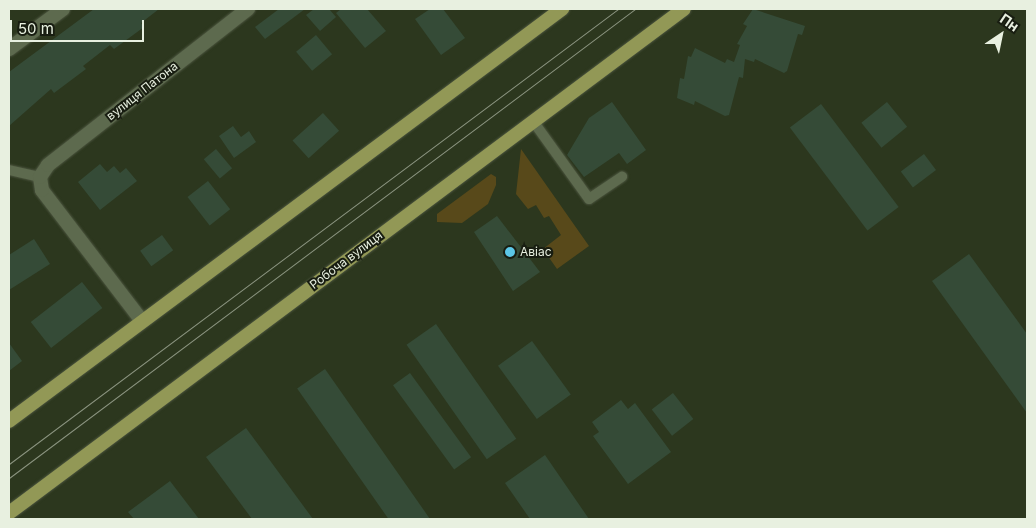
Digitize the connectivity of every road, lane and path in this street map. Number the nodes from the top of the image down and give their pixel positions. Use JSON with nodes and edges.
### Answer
{"nodes":[{"id":1,"x":64,"y":9,"type":"edge"},
{"id":2,"x":248,"y":9,"type":"edge"},
{"id":3,"x":562,"y":9,"type":"edge"},
{"id":4,"x":684,"y":9,"type":"edge"},
{"id":5,"x":9,"y":49,"type":"edge"},
{"id":6,"x":533,"y":121,"type":"junction"},
{"id":7,"x":9,"y":170,"type":"edge"},
{"id":8,"x":40,"y":176,"type":"junction"},
{"id":9,"x":622,"y":177,"type":"dead end"},
{"id":10,"x":142,"y":321,"type":"junction"},
{"id":11,"x":9,"y":421,"type":"edge"},
{"id":12,"x":9,"y":513,"type":"edge"}],
"edges":[{"from":1,"to":5,"type":"street"},
{"from":2,"to":8,"type":"street","name":"вулиця Патона"},
{"from":3,"to":10,"type":"main road"},
{"from":4,"to":6,"type":"main road","name":"Робоча вулиця"},
{"from":6,"to":9,"type":"lane"},
{"from":6,"to":12,"type":"main road","name":"Робоча вулиця"},
{"from":7,"to":8,"type":"lane"},
{"from":8,"to":10,"type":"street"},
{"from":10,"to":11,"type":"main road"}]}
